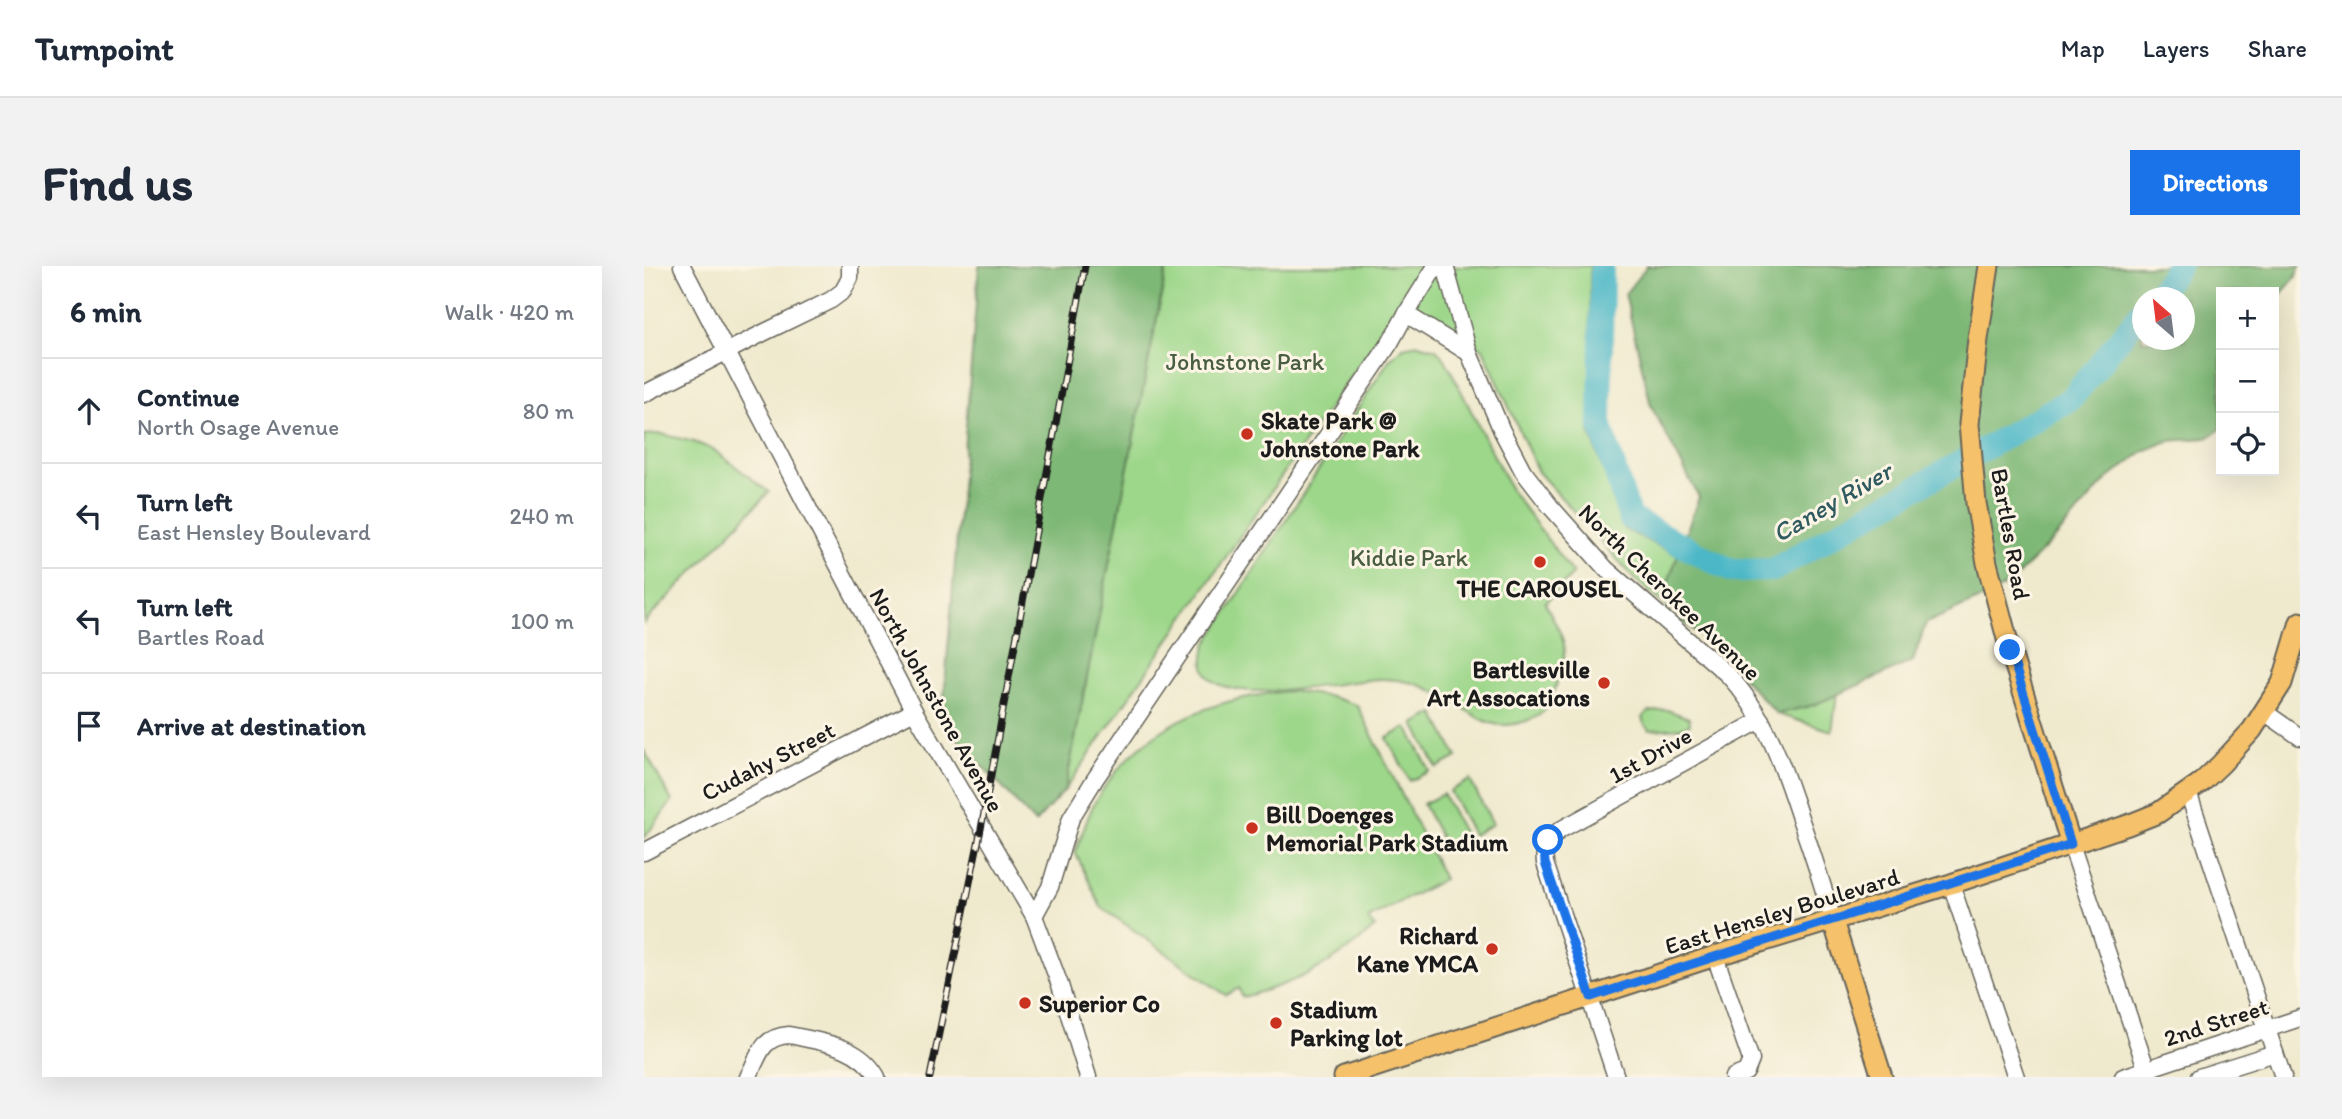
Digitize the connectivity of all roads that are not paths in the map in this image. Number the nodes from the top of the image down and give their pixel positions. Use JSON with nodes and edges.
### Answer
{"nodes":[{"id":1,"x":682,"y":266,"type":"edge"},
{"id":2,"x":837,"y":266,"type":"edge"},
{"id":3,"x":850,"y":266,"type":"edge"},
{"id":4,"x":1436,"y":266,"type":"edge"},
{"id":5,"x":1445,"y":266,"type":"edge"},
{"id":6,"x":1988,"y":273,"type":"edge"},
{"id":7,"x":847,"y":283,"type":"junction"},
{"id":8,"x":1406,"y":314,"type":"junction"},
{"id":9,"x":728,"y":352,"type":"junction"},
{"id":10,"x":1469,"y":353,"type":"junction"},
{"id":11,"x":644,"y":394,"type":"edge"},
{"id":12,"x":2300,"y":622,"type":"edge"},
{"id":13,"x":914,"y":711,"type":"junction"},
{"id":14,"x":2263,"y":711,"type":"junction"},
{"id":15,"x":1761,"y":720,"type":"junction"},
{"id":16,"x":2300,"y":737,"type":"edge"},
{"id":17,"x":2188,"y":792,"type":"junction"},
{"id":18,"x":2071,"y":844,"type":"junction"},
{"id":19,"x":644,"y":852,"type":"edge"},
{"id":20,"x":1951,"y":884,"type":"junction"},
{"id":21,"x":1034,"y":916,"type":"junction"},
{"id":22,"x":1833,"y":921,"type":"junction"},
{"id":23,"x":1715,"y":956,"type":"junction"},
{"id":24,"x":1591,"y":997,"type":"junction"},
{"id":25,"x":2300,"y":1018,"type":"edge"},
{"id":26,"x":2267,"y":1030,"type":"junction"},
{"id":27,"x":2275,"y":1053,"type":"junction"},
{"id":28,"x":2148,"y":1073,"type":"edge"},
{"id":29,"x":1742,"y":1075,"type":"edge"},
{"id":30,"x":1348,"y":1076,"type":"edge"},
{"id":31,"x":748,"y":1077,"type":"edge"},
{"id":32,"x":877,"y":1077,"type":"edge"},
{"id":33,"x":1088,"y":1077,"type":"edge"},
{"id":34,"x":1616,"y":1077,"type":"edge"},
{"id":35,"x":1882,"y":1077,"type":"edge"},
{"id":36,"x":2016,"y":1077,"type":"edge"},
{"id":37,"x":2123,"y":1077,"type":"edge"},
{"id":38,"x":2199,"y":1077,"type":"edge"},
{"id":39,"x":2283,"y":1077,"type":"edge"}],
"edges":[{"from":1,"to":9,"type":"street","name":"North Johnstone Avenue"},
{"from":2,"to":7,"type":"street"},
{"from":3,"to":7,"type":"street"},
{"from":4,"to":8,"type":"street"},
{"from":5,"to":10,"type":"street","name":"North Cherokee Avenue"},
{"from":6,"to":18,"type":"main road","name":"Bartles Road"},
{"from":7,"to":9,"type":"street"},
{"from":8,"to":10,"type":"street"},
{"from":8,"to":21,"type":"street"},
{"from":9,"to":11,"type":"street"},
{"from":9,"to":13,"type":"street","name":"North Johnstone Avenue"},
{"from":10,"to":15,"type":"street","name":"North Cherokee Avenue"},
{"from":12,"to":14,"type":"main road","name":"East Hensley Boulevard"},
{"from":13,"to":19,"type":"street","name":"Cudahy Street"},
{"from":13,"to":21,"type":"street","name":"North Johnstone Avenue"},
{"from":14,"to":16,"type":"street"},
{"from":14,"to":17,"type":"main road","name":"East Hensley Boulevard"},
{"from":15,"to":22,"type":"street","name":"North Cherokee Avenue"},
{"from":15,"to":24,"type":"street","name":"1st Drive"},
{"from":17,"to":18,"type":"main road","name":"East Hensley Boulevard"},
{"from":17,"to":26,"type":"street"},
{"from":18,"to":20,"type":"main road","name":"East Hensley Boulevard"},
{"from":18,"to":28,"type":"street"},
{"from":20,"to":22,"type":"main road","name":"East Hensley Boulevard"},
{"from":20,"to":36,"type":"street"},
{"from":21,"to":33,"type":"street","name":"North Johnstone Avenue"},
{"from":22,"to":23,"type":"main road","name":"East Hensley Boulevard"},
{"from":22,"to":35,"type":"main road"},
{"from":23,"to":24,"type":"main road","name":"East Hensley Boulevard"},
{"from":23,"to":29,"type":"street"},
{"from":24,"to":30,"type":"main road","name":"East Hensley Boulevard"},
{"from":24,"to":34,"type":"street"},
{"from":25,"to":26,"type":"street","name":"2nd Street"},
{"from":26,"to":27,"type":"street"},
{"from":26,"to":28,"type":"street","name":"2nd Street"},
{"from":27,"to":38,"type":"street"},
{"from":27,"to":39,"type":"street"},
{"from":28,"to":37,"type":"street","name":"2nd Street"},
{"from":31,"to":32,"type":"street"}]}
